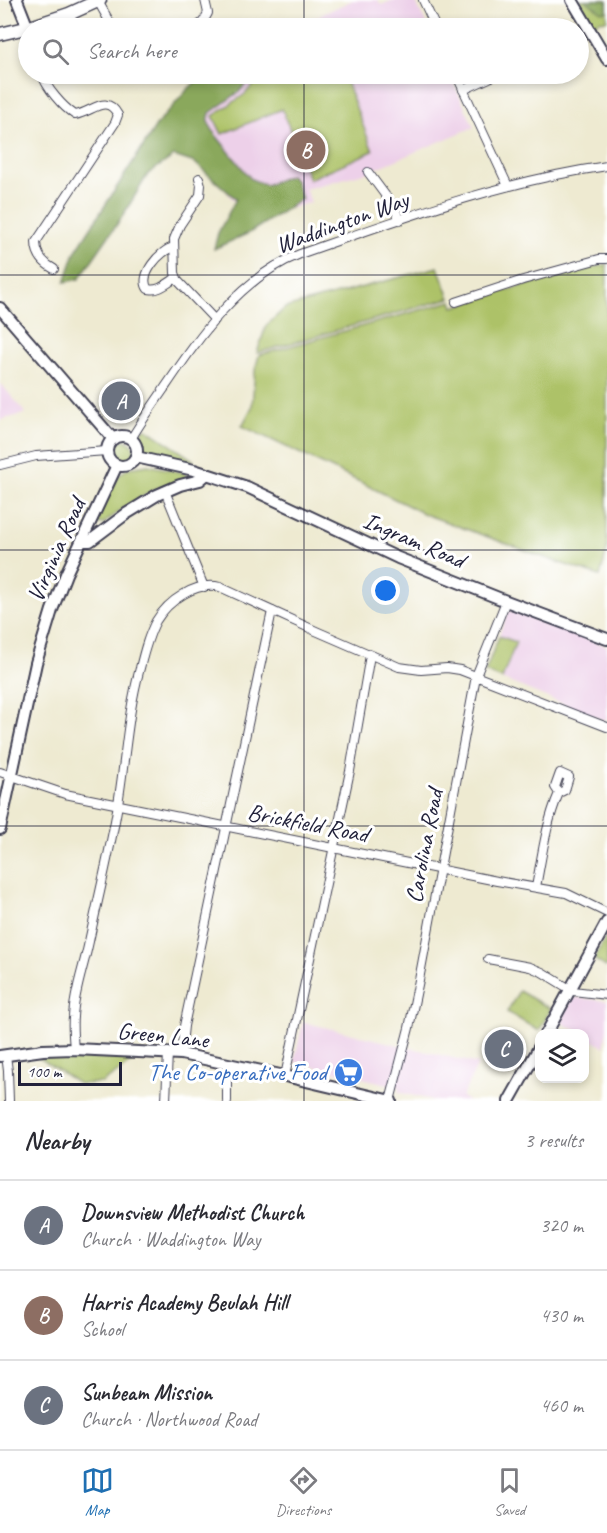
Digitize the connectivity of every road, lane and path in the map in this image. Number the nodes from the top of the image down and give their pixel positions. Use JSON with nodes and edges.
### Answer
{"nodes":[{"id":1,"x":17,"y":0,"type":"edge"},
{"id":2,"x":99,"y":0,"type":"edge"},
{"id":3,"x":205,"y":0,"type":"edge"},
{"id":4,"x":423,"y":0,"type":"edge"},
{"id":5,"x":572,"y":0,"type":"edge"},
{"id":6,"x":25,"y":18,"type":"edge"},
{"id":7,"x":58,"y":18,"type":"edge"},
{"id":8,"x":108,"y":18,"type":"edge"},
{"id":9,"x":205,"y":18,"type":"edge"},
{"id":10,"x":431,"y":18,"type":"edge"},
{"id":11,"x":583,"y":18,"type":"edge"},
{"id":12,"x":589,"y":29,"type":"edge"},
{"id":13,"x":18,"y":30,"type":"edge"},
{"id":14,"x":0,"y":34,"type":"edge"},
{"id":15,"x":607,"y":59,"type":"edge"},
{"id":16,"x":47,"y":84,"type":"edge"},
{"id":17,"x":460,"y":84,"type":"edge"},
{"id":18,"x":476,"y":84,"type":"edge"},
{"id":19,"x":463,"y":90,"type":"junction"},
{"id":20,"x":607,"y":166,"type":"edge"},
{"id":21,"x":368,"y":172,"type":"dead end"},
{"id":22,"x":199,"y":178,"type":"dead end"},
{"id":23,"x":508,"y":186,"type":"junction"},
{"id":24,"x":400,"y":220,"type":"junction"},
{"id":25,"x":174,"y":247,"type":"junction"},
{"id":26,"x":607,"y":259,"type":"edge"},
{"id":27,"x":54,"y":269,"type":"dead end"},
{"id":28,"x":176,"y":278,"type":"junction"},
{"id":29,"x":456,"y":302,"type":"dead end"},
{"id":30,"x":0,"y":308,"type":"edge"},
{"id":31,"x":215,"y":320,"type":"junction"},
{"id":32,"x":113,"y":439,"type":"junction"},
{"id":33,"x":131,"y":439,"type":"junction"},
{"id":34,"x":107,"y":451,"type":"junction"},
{"id":35,"x":136,"y":457,"type":"junction"},
{"id":36,"x":0,"y":465,"type":"edge"},
{"id":37,"x":117,"y":465,"type":"junction"},
{"id":38,"x":207,"y":474,"type":"junction"},
{"id":39,"x":165,"y":490,"type":"junction"},
{"id":40,"x":82,"y":541,"type":"junction"},
{"id":41,"x":204,"y":587,"type":"junction"},
{"id":42,"x":506,"y":601,"type":"junction"},
{"id":43,"x":272,"y":611,"type":"junction"},
{"id":44,"x":607,"y":639,"type":"edge"},
{"id":45,"x":370,"y":655,"type":"junction"},
{"id":46,"x":476,"y":676,"type":"junction"},
{"id":47,"x":607,"y":726,"type":"edge"},
{"id":48,"x":0,"y":772,"type":"edge"},
{"id":49,"x":12,"y":776,"type":"junction"},
{"id":50,"x":559,"y":794,"type":"dead end"},
{"id":51,"x":118,"y":805,"type":"junction"},
{"id":52,"x":226,"y":826,"type":"junction"},
{"id":53,"x":0,"y":829,"type":"edge"},
{"id":54,"x":333,"y":848,"type":"junction"},
{"id":55,"x":440,"y":869,"type":"junction"},
{"id":56,"x":536,"y":887,"type":"junction"},
{"id":57,"x":607,"y":913,"type":"edge"},
{"id":58,"x":607,"y":922,"type":"edge"},
{"id":59,"x":488,"y":959,"type":"dead end"},
{"id":60,"x":571,"y":988,"type":"junction"},
{"id":61,"x":607,"y":995,"type":"edge"},
{"id":62,"x":549,"y":1029,"type":"edge"},
{"id":63,"x":74,"y":1049,"type":"junction"},
{"id":64,"x":168,"y":1052,"type":"junction"},
{"id":65,"x":182,"y":1054,"type":"junction"},
{"id":66,"x":3,"y":1055,"type":"edge"},
{"id":67,"x":535,"y":1055,"type":"edge"},
{"id":68,"x":230,"y":1064,"type":"junction"},
{"id":69,"x":285,"y":1076,"type":"junction"},
{"id":70,"x":9,"y":1101,"type":"edge"},
{"id":71,"x":166,"y":1101,"type":"edge"},
{"id":72,"x":227,"y":1101,"type":"edge"},
{"id":73,"x":390,"y":1101,"type":"edge"},
{"id":74,"x":509,"y":1101,"type":"edge"}],
"edges":[{"from":1,"to":6,"type":"street"},
{"from":2,"to":7,"type":"main road"},
{"from":2,"to":8,"type":"street"},
{"from":3,"to":9,"type":"street"},
{"from":4,"to":10,"type":"street"},
{"from":5,"to":11,"type":"street"},
{"from":12,"to":15,"type":"street"},
{"from":13,"to":14,"type":"main road"},
{"from":16,"to":27,"type":"street"},
{"from":17,"to":19,"type":"street"},
{"from":18,"to":19,"type":"street"},
{"from":19,"to":23,"type":"street"},
{"from":20,"to":23,"type":"street","name":"Waddington Way"},
{"from":21,"to":24,"type":"street"},
{"from":22,"to":25,"type":"street"},
{"from":23,"to":24,"type":"street","name":"Waddington Way"},
{"from":24,"to":31,"type":"street","name":"Waddington Way"},
{"from":25,"to":28,"type":"street"},
{"from":25,"to":28,"type":"street"},
{"from":26,"to":29,"type":"street"},
{"from":28,"to":31,"type":"street"},
{"from":30,"to":32,"type":"street"},
{"from":31,"to":33,"type":"street","name":"Waddington Way"},
{"from":32,"to":33,"type":"street"},
{"from":32,"to":34,"type":"street"},
{"from":33,"to":35,"type":"street"},
{"from":34,"to":36,"type":"street"},
{"from":34,"to":37,"type":"street"},
{"from":35,"to":37,"type":"street"},
{"from":35,"to":38,"type":"street","name":"Ingram Road"},
{"from":37,"to":40,"type":"street","name":"Virginia Road"},
{"from":38,"to":39,"type":"street"},
{"from":38,"to":42,"type":"street","name":"Ingram Road"},
{"from":39,"to":40,"type":"street"},
{"from":39,"to":41,"type":"street"},
{"from":40,"to":49,"type":"street","name":"Virginia Road"},
{"from":41,"to":43,"type":"street"},
{"from":41,"to":51,"type":"street"},
{"from":42,"to":44,"type":"street","name":"Ingram Road"},
{"from":42,"to":46,"type":"street","name":"Carolina Road"},
{"from":43,"to":45,"type":"street"},
{"from":43,"to":52,"type":"street"},
{"from":45,"to":46,"type":"street"},
{"from":45,"to":54,"type":"street"},
{"from":46,"to":47,"type":"street"},
{"from":46,"to":55,"type":"street","name":"Carolina Road"},
{"from":48,"to":49,"type":"street","name":"Brickfield Road"},
{"from":49,"to":51,"type":"street","name":"Brickfield Road"},
{"from":49,"to":53,"type":"street","name":"Virginia Road"},
{"from":50,"to":56,"type":"street"},
{"from":51,"to":52,"type":"street","name":"Brickfield Road"},
{"from":51,"to":63,"type":"street"},
{"from":52,"to":54,"type":"street","name":"Brickfield Road"},
{"from":52,"to":65,"type":"street"},
{"from":54,"to":55,"type":"street","name":"Brickfield Road"},
{"from":54,"to":69,"type":"street"},
{"from":55,"to":56,"type":"street","name":"Brickfield Road"},
{"from":55,"to":73,"type":"street","name":"Carolina Road"},
{"from":56,"to":57,"type":"street","name":"Brickfield Road"},
{"from":58,"to":60,"type":"street"},
{"from":59,"to":60,"type":"street"},
{"from":60,"to":61,"type":"street"},
{"from":60,"to":62,"type":"street"},
{"from":63,"to":64,"type":"street","name":"Green Lane"},
{"from":63,"to":66,"type":"street","name":"Green Lane"},
{"from":64,"to":65,"type":"street","name":"Green Lane"},
{"from":64,"to":71,"type":"street"},
{"from":65,"to":68,"type":"street","name":"Green Lane"},
{"from":66,"to":70,"type":"street"},
{"from":67,"to":74,"type":"street"},
{"from":68,"to":69,"type":"street","name":"Green Lane"},
{"from":68,"to":72,"type":"street"},
{"from":69,"to":73,"type":"street","name":"Green Lane"}]}
